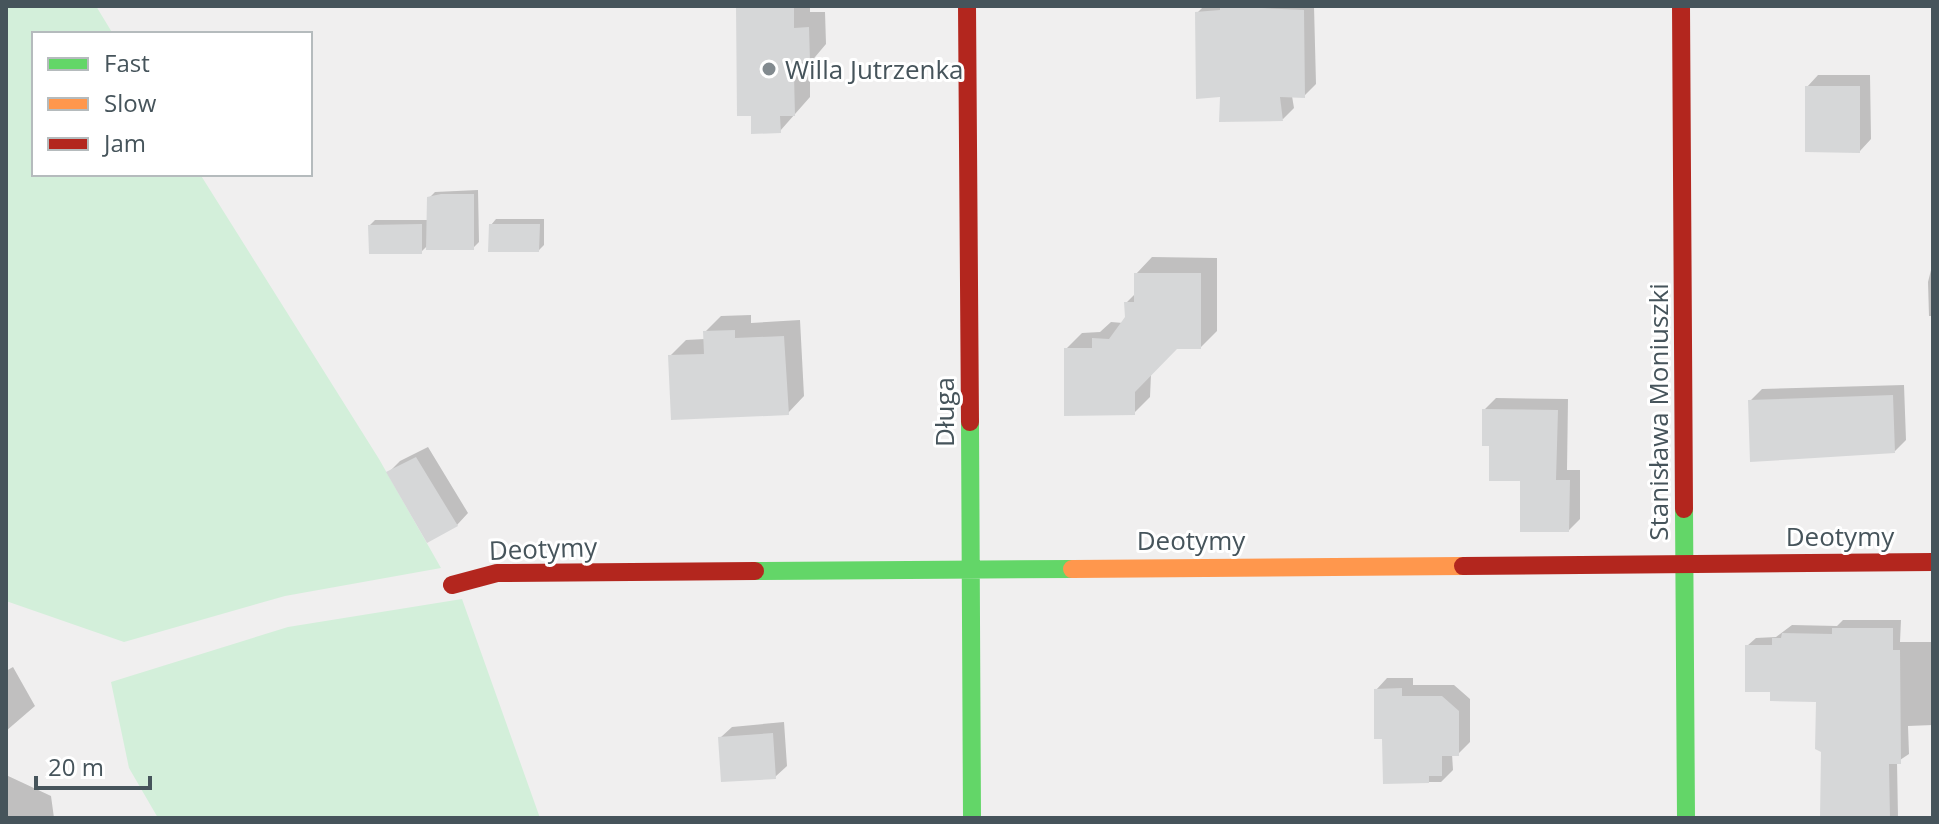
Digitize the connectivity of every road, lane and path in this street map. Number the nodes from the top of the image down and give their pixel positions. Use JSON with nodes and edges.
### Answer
{"nodes":[{"id":1,"x":967,"y":6,"type":"edge"},
{"id":2,"x":1681,"y":6,"type":"edge"},
{"id":3,"x":1685,"y":562,"type":"junction"},
{"id":4,"x":1933,"y":562,"type":"edge"},
{"id":5,"x":971,"y":568,"type":"junction"},
{"id":6,"x":452,"y":585,"type":"dead end"},
{"id":7,"x":972,"y":818,"type":"edge"},
{"id":8,"x":1686,"y":818,"type":"edge"}],
"edges":[{"from":1,"to":5,"type":"street","name":"Długa"},
{"from":2,"to":3,"type":"street","name":"Stanisława Moniuszki"},
{"from":3,"to":4,"type":"street","name":"Deotymy"},
{"from":3,"to":5,"type":"street","name":"Deotymy"},
{"from":3,"to":8,"type":"street","name":"Stanisława Moniuszki"},
{"from":5,"to":6,"type":"street","name":"Deotymy"},
{"from":5,"to":7,"type":"street","name":"Długa"}]}
